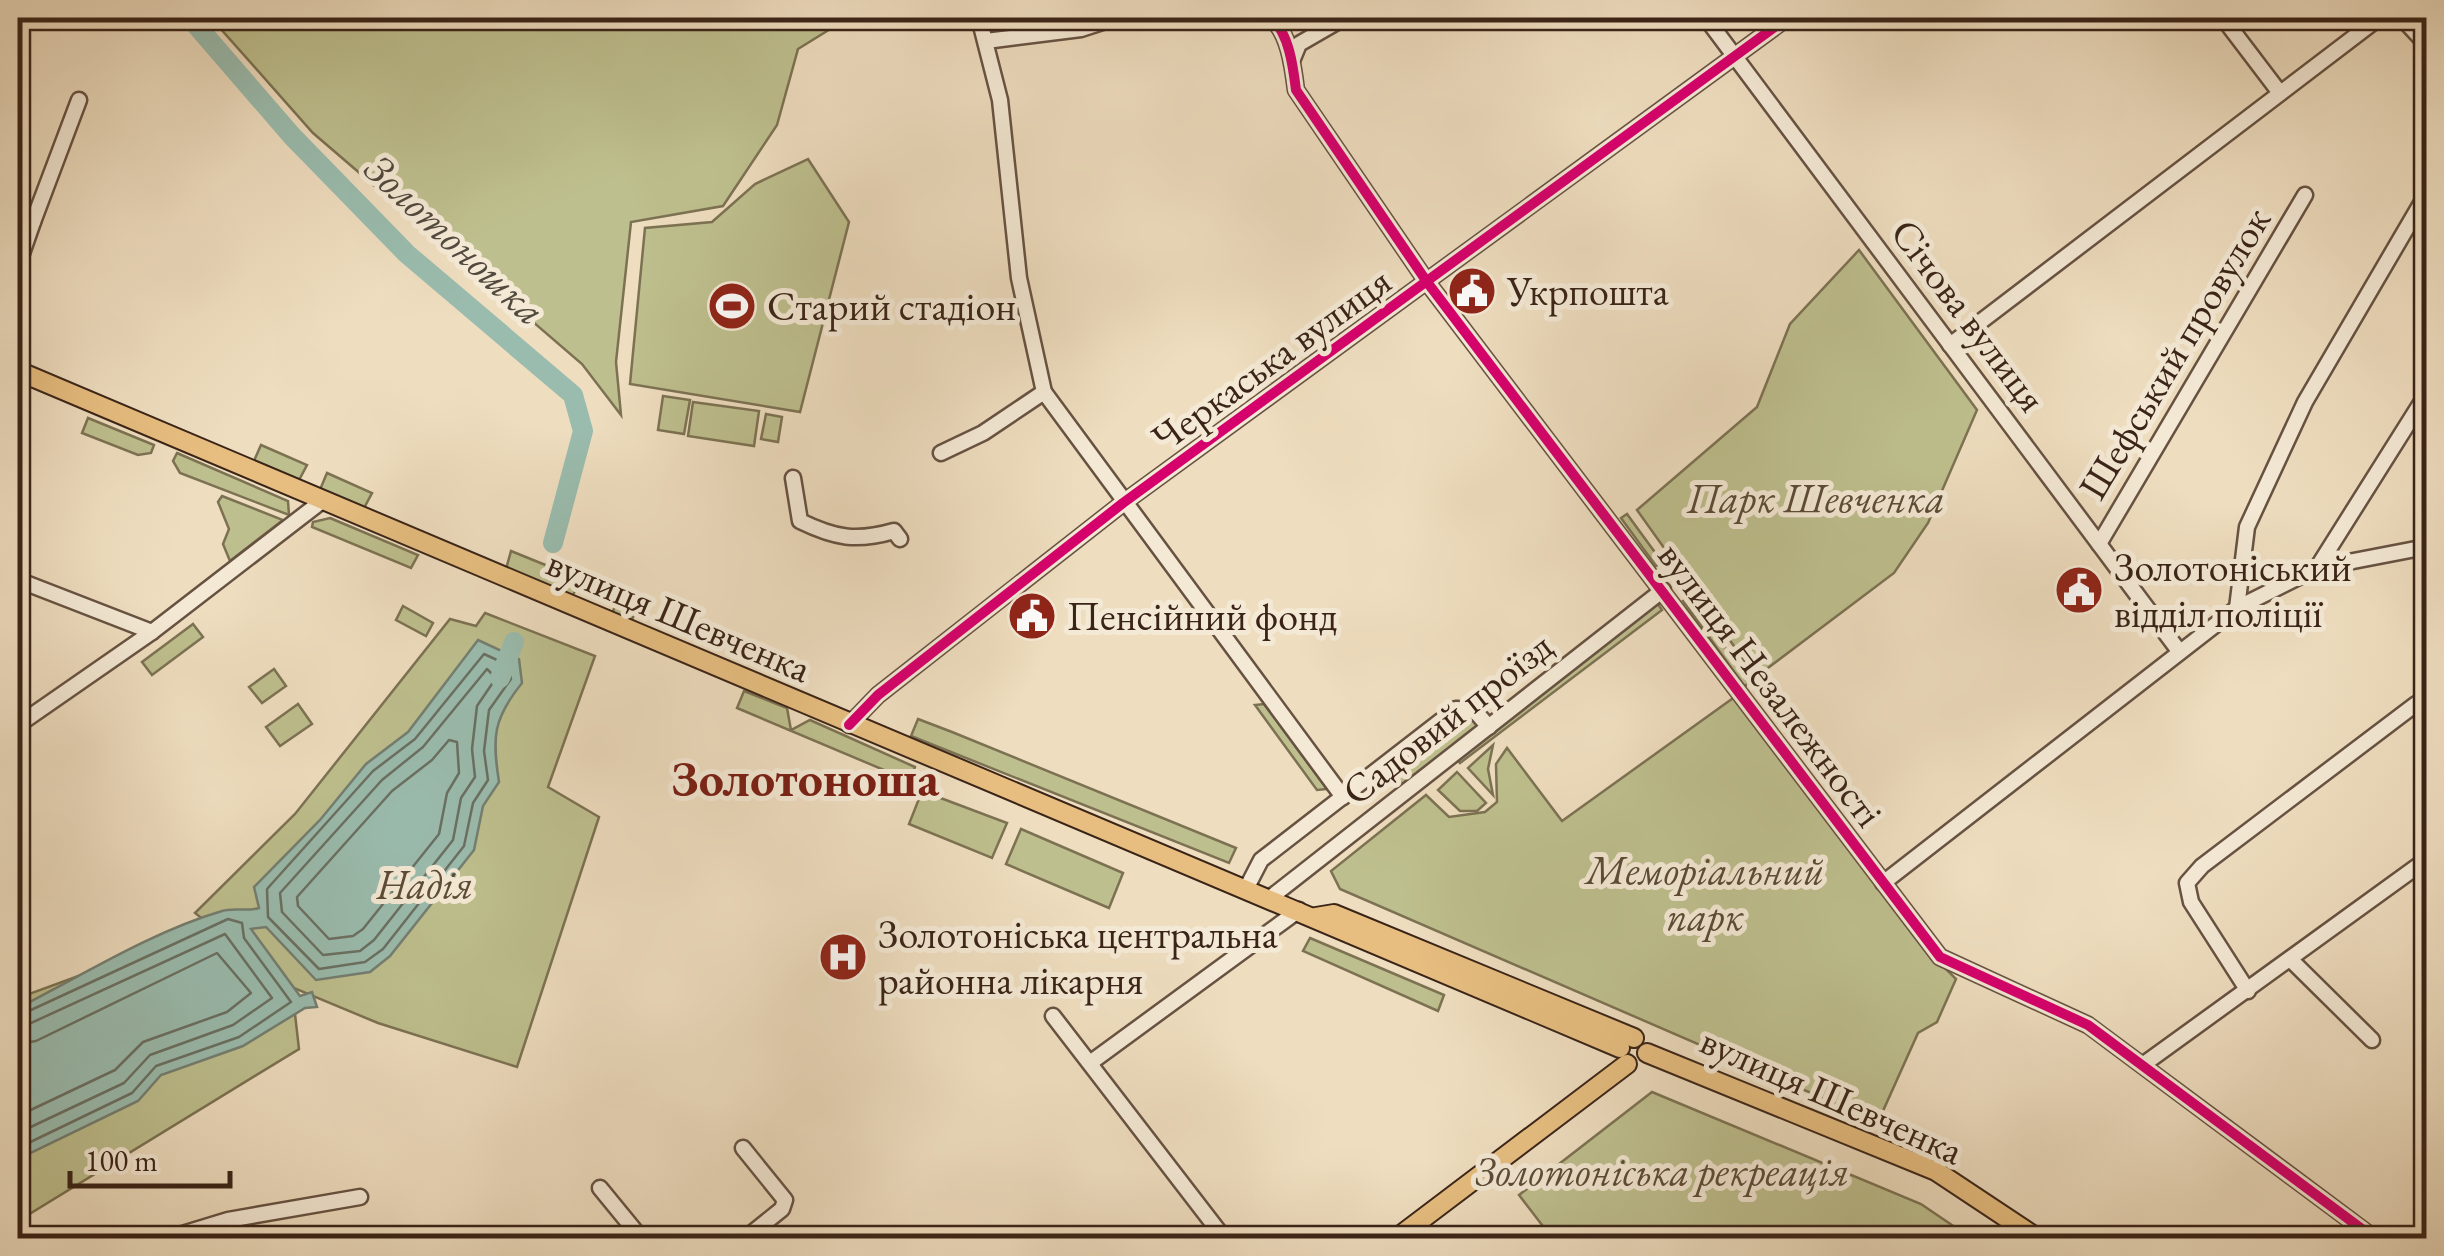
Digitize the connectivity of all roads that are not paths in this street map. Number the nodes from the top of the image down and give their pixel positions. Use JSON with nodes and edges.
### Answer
{"nodes":[{"id":1,"x":979,"y":18,"type":"edge"},
{"id":2,"x":1115,"y":18,"type":"edge"},
{"id":3,"x":1270,"y":18,"type":"edge"},
{"id":4,"x":1344,"y":18,"type":"edge"},
{"id":5,"x":1706,"y":18,"type":"edge"},
{"id":6,"x":1787,"y":18,"type":"edge"},
{"id":7,"x":2223,"y":18,"type":"edge"},
{"id":8,"x":2379,"y":18,"type":"edge"},
{"id":9,"x":2402,"y":18,"type":"edge"},
{"id":10,"x":986,"y":40,"type":"junction"},
{"id":11,"x":2426,"y":44,"type":"edge"},
{"id":12,"x":1734,"y":55,"type":"junction"},
{"id":13,"x":1292,"y":61,"type":"junction"},
{"id":14,"x":2280,"y":93,"type":"junction"},
{"id":15,"x":79,"y":100,"type":"dead end"},
{"id":16,"x":2426,"y":195,"type":"edge"},
{"id":17,"x":2305,"y":196,"type":"dead end"},
{"id":18,"x":18,"y":216,"type":"edge"},
{"id":19,"x":33,"y":222,"type":"junction"},
{"id":20,"x":18,"y":265,"type":"edge"},
{"id":21,"x":1427,"y":282,"type":"junction"},
{"id":22,"x":1950,"y":345,"type":"junction"},
{"id":23,"x":18,"y":372,"type":"edge"},
{"id":24,"x":1044,"y":392,"type":"junction"},
{"id":25,"x":2426,"y":395,"type":"edge"},
{"id":26,"x":940,"y":452,"type":"dead end"},
{"id":27,"x":793,"y":478,"type":"dead end"},
{"id":28,"x":322,"y":500,"type":"junction"},
{"id":29,"x":1123,"y":503,"type":"junction"},
{"id":30,"x":900,"y":538,"type":"dead end"},
{"id":31,"x":2099,"y":544,"type":"junction"},
{"id":32,"x":2426,"y":547,"type":"edge"},
{"id":33,"x":2317,"y":568,"type":"junction"},
{"id":34,"x":18,"y":580,"type":"edge"},
{"id":35,"x":1663,"y":590,"type":"junction"},
{"id":36,"x":2237,"y":608,"type":"junction"},
{"id":37,"x":152,"y":632,"type":"junction"},
{"id":38,"x":2179,"y":651,"type":"junction"},
{"id":39,"x":2416,"y":704,"type":"dead end"},
{"id":40,"x":850,"y":725,"type":"junction"},
{"id":41,"x":18,"y":726,"type":"edge"},
{"id":42,"x":1488,"y":727,"type":"junction"},
{"id":43,"x":1343,"y":797,"type":"junction"},
{"id":44,"x":2426,"y":860,"type":"edge"},
{"id":45,"x":1883,"y":883,"type":"junction"},
{"id":46,"x":1246,"y":889,"type":"junction"},
{"id":47,"x":1270,"y":898,"type":"junction"},
{"id":48,"x":1307,"y":913,"type":"junction"},
{"id":49,"x":2291,"y":960,"type":"junction"},
{"id":50,"x":2248,"y":991,"type":"junction"},
{"id":51,"x":1054,"y":1016,"type":"dead end"},
{"id":52,"x":2372,"y":1040,"type":"dead end"},
{"id":53,"x":1627,"y":1050,"type":"junction"},
{"id":54,"x":1090,"y":1063,"type":"junction"},
{"id":55,"x":2144,"y":1064,"type":"junction"},
{"id":56,"x":743,"y":1148,"type":"dead end"},
{"id":57,"x":600,"y":1188,"type":"dead end"},
{"id":58,"x":360,"y":1197,"type":"dead end"},
{"id":59,"x":169,"y":1238,"type":"edge"},
{"id":60,"x":641,"y":1238,"type":"edge"},
{"id":61,"x":746,"y":1238,"type":"edge"},
{"id":62,"x":1224,"y":1238,"type":"edge"},
{"id":63,"x":1397,"y":1238,"type":"edge"},
{"id":64,"x":2037,"y":1238,"type":"edge"},
{"id":65,"x":2374,"y":1238,"type":"edge"}],
"edges":[{"from":1,"to":10,"type":"street"},
{"from":2,"to":10,"type":"street"},
{"from":3,"to":13,"type":"street","name":"вулиця Незалежності"},
{"from":4,"to":13,"type":"street"},
{"from":5,"to":12,"type":"street","name":"Січова вулиця"},
{"from":6,"to":12,"type":"street","name":"Черкаська вулиця"},
{"from":7,"to":14,"type":"street"},
{"from":8,"to":14,"type":"street"},
{"from":9,"to":11,"type":"street"},
{"from":10,"to":24,"type":"street"},
{"from":12,"to":21,"type":"street","name":"Черкаська вулиця"},
{"from":12,"to":22,"type":"street","name":"Січова вулиця"},
{"from":13,"to":21,"type":"street","name":"вулиця Незалежності"},
{"from":14,"to":22,"type":"street"},
{"from":15,"to":19,"type":"street"},
{"from":16,"to":36,"type":"street"},
{"from":17,"to":31,"type":"street","name":"Шефський провулок"},
{"from":18,"to":19,"type":"street"},
{"from":19,"to":20,"type":"street"},
{"from":21,"to":29,"type":"street","name":"Черкаська вулиця"},
{"from":21,"to":35,"type":"street","name":"вулиця Незалежності"},
{"from":22,"to":31,"type":"street","name":"Січова вулиця"},
{"from":23,"to":28,"type":"main road","name":"вулиця Шевченка"},
{"from":24,"to":26,"type":"street"},
{"from":24,"to":29,"type":"street"},
{"from":25,"to":33,"type":"street"},
{"from":27,"to":30,"type":"street"},
{"from":28,"to":37,"type":"street"},
{"from":28,"to":40,"type":"main road","name":"вулиця Шевченка"},
{"from":29,"to":40,"type":"street","name":"Черкаська вулиця"},
{"from":29,"to":43,"type":"street"},
{"from":31,"to":38,"type":"street","name":"Січова вулиця"},
{"from":32,"to":33,"type":"street"},
{"from":33,"to":36,"type":"street"},
{"from":34,"to":37,"type":"street"},
{"from":35,"to":42,"type":"street","name":"Садовий проїзд"},
{"from":35,"to":45,"type":"street","name":"вулиця Незалежності"},
{"from":36,"to":38,"type":"street"},
{"from":37,"to":41,"type":"street"},
{"from":38,"to":45,"type":"street"},
{"from":39,"to":50,"type":"street"},
{"from":40,"to":46,"type":"main road","name":"вулиця Шевченка"},
{"from":42,"to":43,"type":"street"},
{"from":42,"to":47,"type":"street","name":"Садовий проїзд"},
{"from":43,"to":46,"type":"street"},
{"from":44,"to":49,"type":"street"},
{"from":45,"to":55,"type":"street","name":"вулиця Незалежності"},
{"from":46,"to":47,"type":"main road","name":"вулиця Шевченка"},
{"from":47,"to":48,"type":"main road","name":"вулиця Шевченка"},
{"from":48,"to":53,"type":"main road","name":"вулиця Шевченка"},
{"from":48,"to":54,"type":"street"},
{"from":49,"to":50,"type":"street"},
{"from":49,"to":52,"type":"street"},
{"from":50,"to":55,"type":"street"},
{"from":51,"to":54,"type":"street"},
{"from":53,"to":63,"type":"main road"},
{"from":53,"to":64,"type":"main road","name":"вулиця Шевченка"},
{"from":54,"to":62,"type":"street"},
{"from":55,"to":65,"type":"street","name":"вулиця Незалежності"},
{"from":56,"to":61,"type":"street"},
{"from":57,"to":60,"type":"street"},
{"from":58,"to":59,"type":"street"}]}
